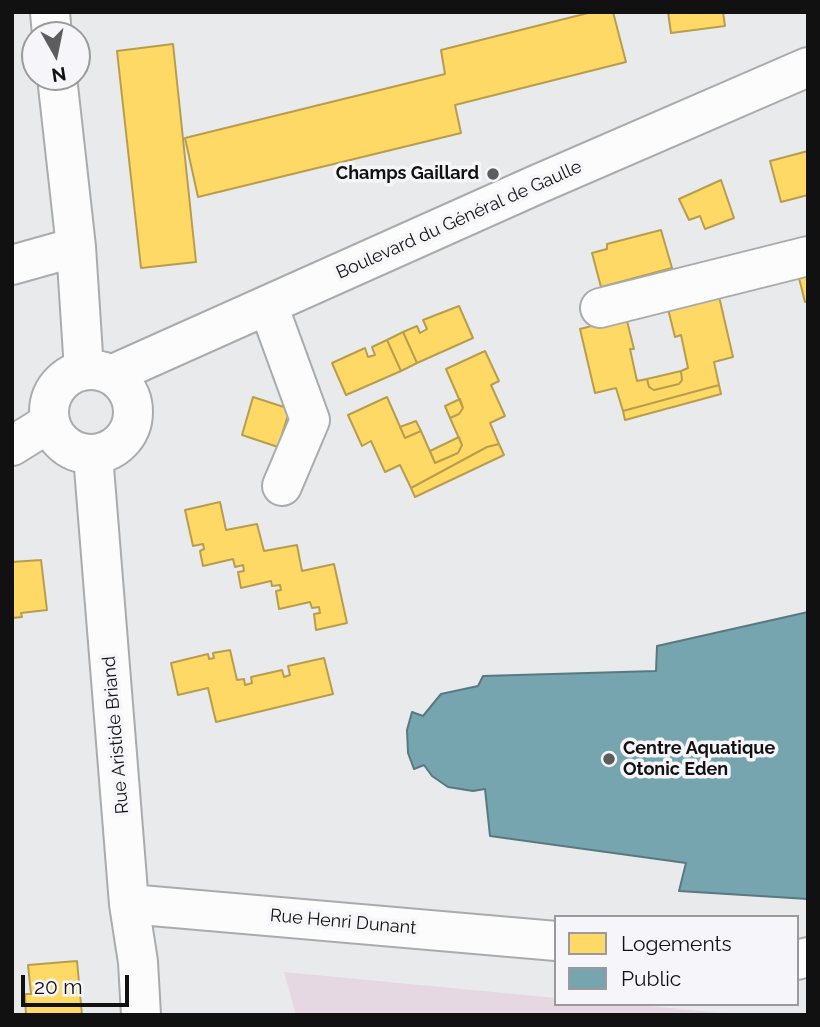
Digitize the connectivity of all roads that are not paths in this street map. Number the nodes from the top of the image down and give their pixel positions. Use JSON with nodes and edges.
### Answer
{"nodes":[{"id":1,"x":808,"y":67,"type":"edge"},
{"id":2,"x":59,"y":91,"type":"edge"},
{"id":3,"x":76,"y":247,"type":"junction"},
{"id":4,"x":808,"y":256,"type":"edge"},
{"id":5,"x":12,"y":265,"type":"edge"},
{"id":6,"x":268,"y":305,"type":"junction"},
{"id":7,"x":600,"y":308,"type":"dead end"},
{"id":8,"x":98,"y":373,"type":"junction"},
{"id":9,"x":49,"y":423,"type":"junction"},
{"id":10,"x":12,"y":446,"type":"edge"},
{"id":11,"x":93,"y":455,"type":"junction"},
{"id":12,"x":282,"y":486,"type":"dead end"},
{"id":13,"x":129,"y":904,"type":"junction"},
{"id":14,"x":554,"y":941,"type":"edge"},
{"id":15,"x":141,"y":1015,"type":"edge"}],
"edges":[{"from":1,"to":6,"type":"street","name":"Boulevard du Général de Gaulle"},
{"from":2,"to":3,"type":"street"},
{"from":3,"to":5,"type":"street"},
{"from":3,"to":8,"type":"street"},
{"from":4,"to":7,"type":"street"},
{"from":6,"to":8,"type":"street","name":"Boulevard du Général de Gaulle"},
{"from":6,"to":12,"type":"street"},
{"from":8,"to":9,"type":"street"},
{"from":8,"to":11,"type":"street"},
{"from":9,"to":10,"type":"street"},
{"from":9,"to":11,"type":"street"},
{"from":11,"to":13,"type":"street","name":"Rue Aristide Briand"},
{"from":13,"to":14,"type":"street","name":"Rue Henri Dunant"},
{"from":13,"to":15,"type":"street","name":"Rue Aristide Briand"}]}
